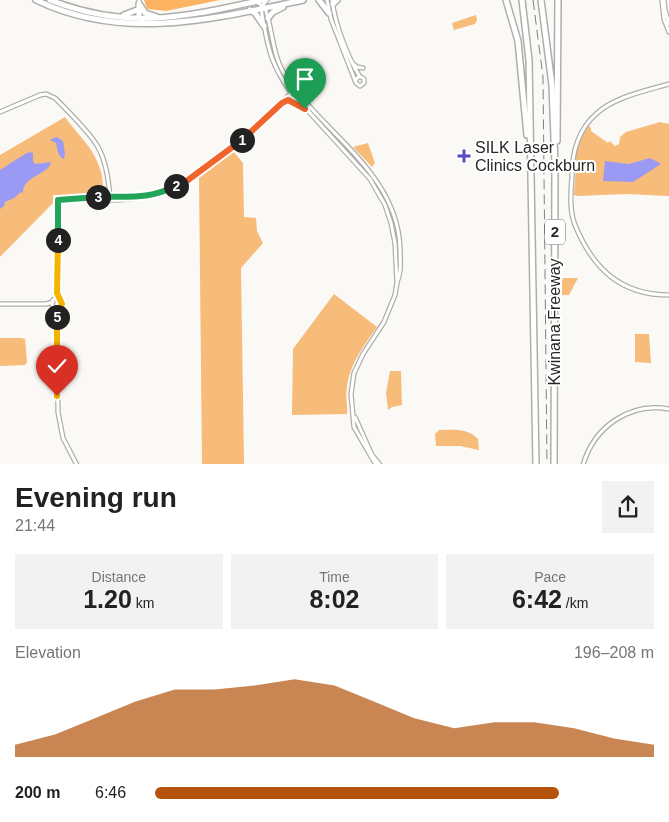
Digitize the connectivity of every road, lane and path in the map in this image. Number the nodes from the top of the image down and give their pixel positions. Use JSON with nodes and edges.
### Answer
{"nodes":[{"id":1,"x":36,"y":0,"type":"edge"},
{"id":2,"x":50,"y":0,"type":"edge"},
{"id":3,"x":267,"y":0,"type":"edge"},
{"id":4,"x":303,"y":0,"type":"edge"},
{"id":5,"x":319,"y":0,"type":"edge"},
{"id":6,"x":327,"y":0,"type":"edge"},
{"id":7,"x":506,"y":0,"type":"edge"},
{"id":8,"x":522,"y":0,"type":"edge"},
{"id":9,"x":542,"y":0,"type":"edge"},
{"id":10,"x":558,"y":0,"type":"edge"},
{"id":11,"x":663,"y":0,"type":"edge"},
{"id":12,"x":334,"y":1,"type":"edge"},
{"id":13,"x":139,"y":2,"type":"edge"},
{"id":14,"x":287,"y":3,"type":"junction"},
{"id":15,"x":263,"y":5,"type":"edge"},
{"id":16,"x":137,"y":10,"type":"junction"},
{"id":17,"x":250,"y":10,"type":"junction"},
{"id":18,"x":329,"y":13,"type":"junction"},
{"id":19,"x":162,"y":18,"type":"junction"},
{"id":20,"x":268,"y":18,"type":"junction"},
{"id":21,"x":138,"y":19,"type":"junction"},
{"id":22,"x":115,"y":20,"type":"junction"},
{"id":23,"x":669,"y":24,"type":"edge"},
{"id":24,"x":153,"y":25,"type":"junction"},
{"id":25,"x":264,"y":26,"type":"junction"},
{"id":26,"x":669,"y":32,"type":"edge"},
{"id":27,"x":352,"y":63,"type":"junction"},
{"id":28,"x":364,"y":68,"type":"dead end"},
{"id":29,"x":360,"y":77,"type":"junction"},
{"id":30,"x":356,"y":80,"type":"junction"},
{"id":31,"x":669,"y":84,"type":"edge"},
{"id":32,"x":297,"y":92,"type":"junction"},
{"id":33,"x":292,"y":95,"type":"junction"},
{"id":34,"x":288,"y":100,"type":"junction"},
{"id":35,"x":282,"y":103,"type":"junction"},
{"id":36,"x":305,"y":109,"type":"junction"},
{"id":37,"x":0,"y":112,"type":"edge"},
{"id":38,"x":343,"y":142,"type":"junction"},
{"id":39,"x":339,"y":145,"type":"junction"},
{"id":40,"x":530,"y":160,"type":"junction"},
{"id":41,"x":555,"y":164,"type":"junction"},
{"id":42,"x":109,"y":198,"type":"junction"},
{"id":43,"x":397,"y":283,"type":"junction"},
{"id":44,"x":669,"y":295,"type":"edge"},
{"id":45,"x":58,"y":299,"type":"junction"},
{"id":46,"x":0,"y":304,"type":"edge"},
{"id":47,"x":55,"y":306,"type":"junction"},
{"id":48,"x":669,"y":409,"type":"edge"},
{"id":49,"x":354,"y":414,"type":"junction"},
{"id":50,"x":77,"y":464,"type":"edge"},
{"id":51,"x":376,"y":464,"type":"edge"},
{"id":52,"x":380,"y":464,"type":"edge"},
{"id":53,"x":536,"y":464,"type":"edge"},
{"id":54,"x":554,"y":464,"type":"edge"},
{"id":55,"x":583,"y":464,"type":"edge"}],
"edges":[{"from":1,"to":22,"type":"highway"},
{"from":2,"to":22,"type":"highway"},
{"from":3,"to":15,"type":"street"},
{"from":4,"to":14,"type":"highway"},
{"from":5,"to":18,"type":"highway"},
{"from":6,"to":18,"type":"street"},
{"from":7,"to":40,"type":"highway"},
{"from":8,"to":40,"type":"highway","name":"Kwinana Freeway","number":"2"},
{"from":9,"to":41,"type":"highway","name":"Kwinana Freeway","number":"2"},
{"from":10,"to":41,"type":"highway"},
{"from":11,"to":23,"type":"street"},
{"from":11,"to":26,"type":"street"},
{"from":12,"to":27,"type":"street"},
{"from":13,"to":16,"type":"street"},
{"from":13,"to":19,"type":"highway"},
{"from":13,"to":21,"type":"street"},
{"from":14,"to":15,"type":"highway"},
{"from":14,"to":20,"type":"highway"},
{"from":15,"to":17,"type":"highway"},
{"from":15,"to":19,"type":"highway"},
{"from":15,"to":20,"type":"street"},
{"from":15,"to":25,"type":"street"},
{"from":16,"to":21,"type":"street"},
{"from":16,"to":22,"type":"highway"},
{"from":17,"to":24,"type":"highway"},
{"from":17,"to":25,"type":"highway"},
{"from":18,"to":30,"type":"street"},
{"from":19,"to":21,"type":"highway"},
{"from":20,"to":32,"type":"street"},
{"from":21,"to":22,"type":"highway"},
{"from":21,"to":24,"type":"street"},
{"from":22,"to":24,"type":"highway"},
{"from":25,"to":33,"type":"street"},
{"from":27,"to":28,"type":"street"},
{"from":27,"to":29,"type":"street"},
{"from":29,"to":30,"type":"street"},
{"from":29,"to":30,"type":"street"},
{"from":31,"to":44,"type":"street"},
{"from":32,"to":33,"type":"street"},
{"from":32,"to":38,"type":"street"},
{"from":33,"to":34,"type":"street"},
{"from":33,"to":35,"type":"street"},
{"from":33,"to":36,"type":"street"},
{"from":34,"to":35,"type":"street"},
{"from":34,"to":36,"type":"street"},
{"from":35,"to":42,"type":"street"},
{"from":36,"to":39,"type":"street"},
{"from":37,"to":42,"type":"street"},
{"from":38,"to":39,"type":"street"},
{"from":38,"to":43,"type":"street"},
{"from":39,"to":43,"type":"street"},
{"from":40,"to":53,"type":"highway","name":"Kwinana Freeway","number":"2"},
{"from":41,"to":54,"type":"highway","name":"Kwinana Freeway","number":"2"},
{"from":42,"to":45,"type":"street"},
{"from":43,"to":49,"type":"street"},
{"from":45,"to":47,"type":"street"},
{"from":45,"to":47,"type":"street"},
{"from":46,"to":47,"type":"street"},
{"from":47,"to":50,"type":"street"},
{"from":48,"to":55,"type":"street"},
{"from":49,"to":51,"type":"street"},
{"from":49,"to":52,"type":"street"}]}
